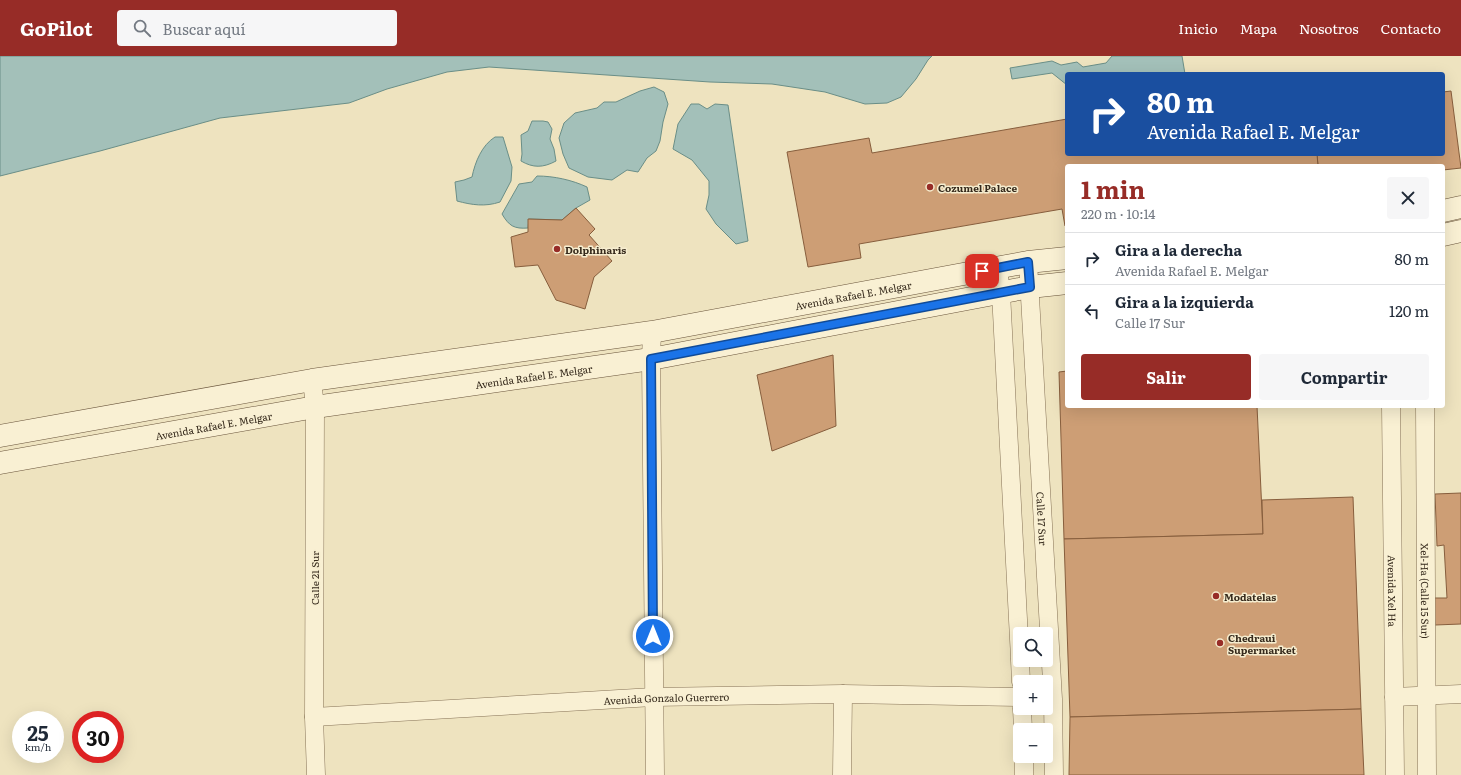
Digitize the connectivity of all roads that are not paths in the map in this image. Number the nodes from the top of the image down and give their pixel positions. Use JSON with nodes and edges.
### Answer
{"nodes":[{"id":1,"x":1461,"y":207,"type":"edge"},
{"id":2,"x":1445,"y":211,"type":"edge"},
{"id":3,"x":1461,"y":231,"type":"edge"},
{"id":4,"x":1445,"y":235,"type":"edge"},
{"id":5,"x":1065,"y":258,"type":"edge"},
{"id":6,"x":1028,"y":262,"type":"junction"},
{"id":7,"x":998,"y":268,"type":"junction"},
{"id":8,"x":1065,"y":283,"type":"edge"},
{"id":9,"x":1030,"y":287,"type":"junction"},
{"id":10,"x":1001,"y":293,"type":"junction"},
{"id":11,"x":652,"y":332,"type":"junction"},
{"id":12,"x":651,"y":359,"type":"junction"},
{"id":13,"x":312,"y":380,"type":"junction"},
{"id":14,"x":315,"y":407,"type":"junction"},
{"id":15,"x":1390,"y":408,"type":"edge"},
{"id":16,"x":1425,"y":408,"type":"edge"},
{"id":17,"x":0,"y":436,"type":"edge"},
{"id":18,"x":0,"y":463,"type":"edge"},
{"id":19,"x":1018,"y":627,"type":"edge"},
{"id":20,"x":1048,"y":675,"type":"edge"},
{"id":21,"x":843,"y":694,"type":"junction"},
{"id":22,"x":1461,"y":694,"type":"edge"},
{"id":23,"x":1427,"y":696,"type":"junction"},
{"id":24,"x":653,"y":697,"type":"junction"},
{"id":25,"x":1013,"y":697,"type":"edge"},
{"id":26,"x":1394,"y":697,"type":"junction"},
{"id":27,"x":1050,"y":715,"type":"edge"},
{"id":28,"x":314,"y":717,"type":"junction"},
{"id":29,"x":1024,"y":763,"type":"edge"},
{"id":30,"x":316,"y":775,"type":"edge"},
{"id":31,"x":655,"y":775,"type":"edge"},
{"id":32,"x":842,"y":775,"type":"edge"},
{"id":33,"x":1024,"y":775,"type":"edge"},
{"id":34,"x":1054,"y":775,"type":"edge"},
{"id":35,"x":1395,"y":775,"type":"edge"},
{"id":36,"x":1427,"y":775,"type":"edge"}],
"edges":[{"from":1,"to":2,"type":"main road"},
{"from":3,"to":4,"type":"main road"},
{"from":5,"to":6,"type":"main road","name":"Avenida Rafael E. Melgar"},
{"from":6,"to":7,"type":"main road","name":"Avenida Rafael E. Melgar"},
{"from":6,"to":9,"type":"street","name":"Calle 17 Sur"},
{"from":7,"to":10,"type":"street"},
{"from":7,"to":11,"type":"main road","name":"Avenida Rafael E. Melgar"},
{"from":8,"to":9,"type":"main road","name":"Avenida Rafael E. Melgar"},
{"from":9,"to":10,"type":"main road","name":"Avenida Rafael E. Melgar"},
{"from":9,"to":20,"type":"street","name":"Calle 17 Sur"},
{"from":10,"to":12,"type":"main road","name":"Avenida Rafael E. Melgar"},
{"from":10,"to":19,"type":"street"},
{"from":11,"to":12,"type":"street"},
{"from":11,"to":13,"type":"main road","name":"Avenida Rafael E. Melgar"},
{"from":12,"to":14,"type":"main road","name":"Avenida Rafael E. Melgar"},
{"from":12,"to":24,"type":"street"},
{"from":13,"to":14,"type":"street","name":"Calle 21 Sur"},
{"from":13,"to":17,"type":"main road","name":"Avenida Rafael E. Melgar"},
{"from":14,"to":18,"type":"main road","name":"Avenida Rafael E. Melgar"},
{"from":14,"to":28,"type":"street","name":"Calle 21 Sur"},
{"from":15,"to":26,"type":"street","name":"Avenida Xel Ha"},
{"from":16,"to":23,"type":"street","name":"Xel-Ha (Calle 15 Sur)"},
{"from":21,"to":24,"type":"street","name":"Avenida Gonzalo Guerrero"},
{"from":21,"to":25,"type":"street","name":"Avenida Gonzalo Guerrero"},
{"from":21,"to":32,"type":"street"},
{"from":22,"to":23,"type":"street"},
{"from":23,"to":26,"type":"street"},
{"from":23,"to":36,"type":"street","name":"Xel-Ha (Calle 15 Sur)"},
{"from":24,"to":28,"type":"street","name":"Avenida Gonzalo Guerrero"},
{"from":24,"to":31,"type":"street"},
{"from":26,"to":35,"type":"street","name":"Avenida Xel Ha"},
{"from":27,"to":34,"type":"street","name":"Calle 17 Sur"},
{"from":28,"to":30,"type":"street","name":"Calle 21 Sur"},
{"from":29,"to":33,"type":"street"}]}
